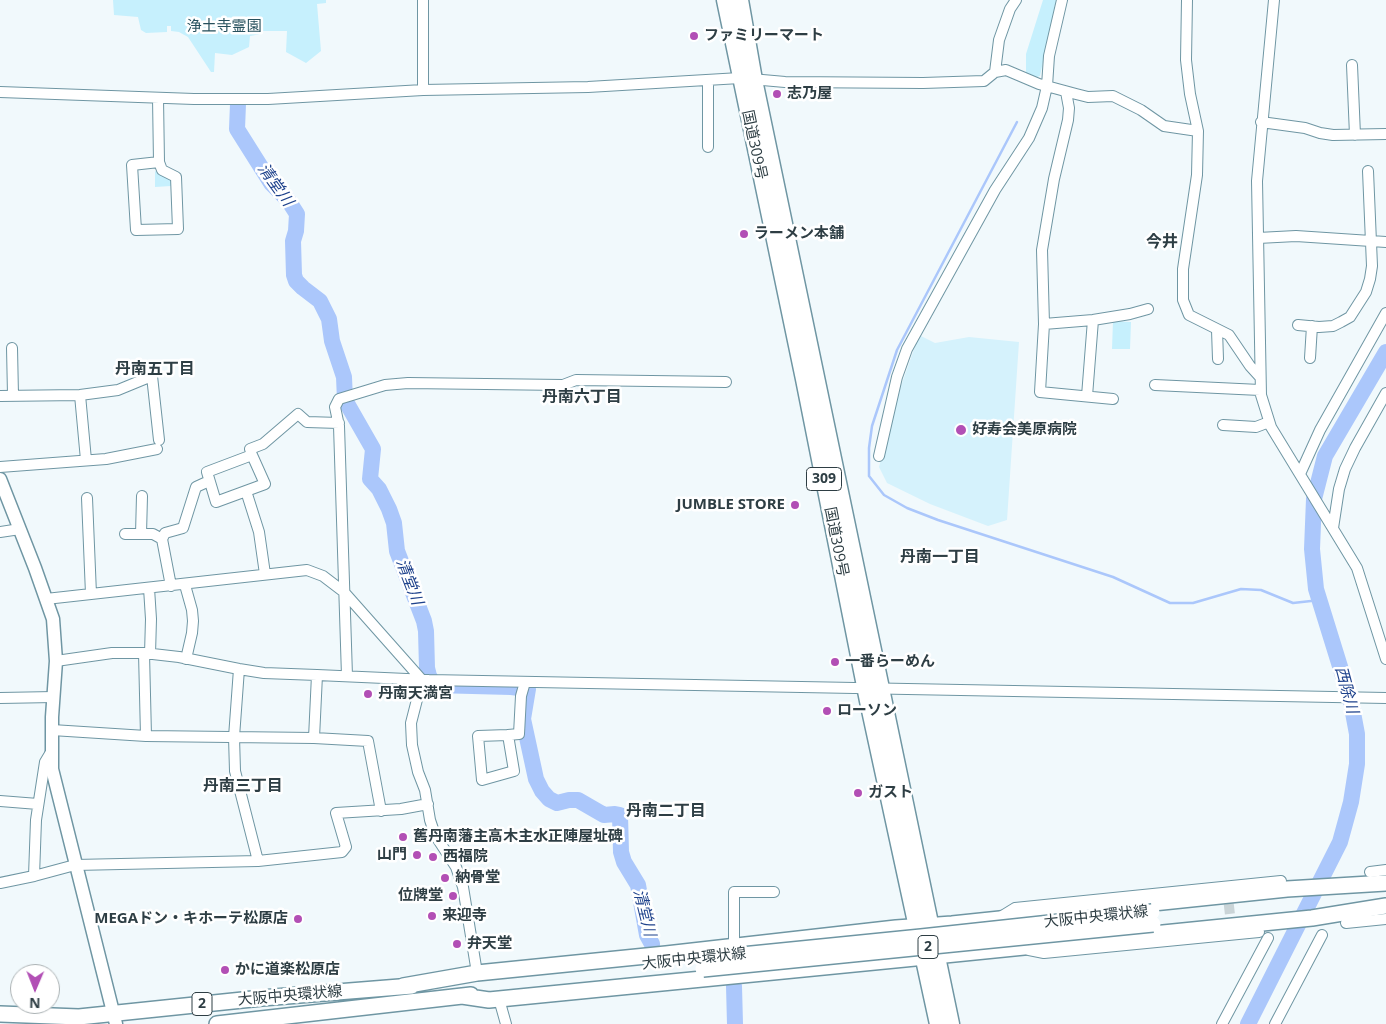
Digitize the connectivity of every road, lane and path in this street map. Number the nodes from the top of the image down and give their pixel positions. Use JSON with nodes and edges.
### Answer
{"nodes":[{"id":1,"x":423,"y":0,"type":"edge"},
{"id":2,"x":725,"y":0,"type":"edge"},
{"id":3,"x":740,"y":0,"type":"edge"},
{"id":4,"x":1016,"y":0,"type":"edge"},
{"id":5,"x":1062,"y":0,"type":"edge"},
{"id":6,"x":1187,"y":0,"type":"edge"},
{"id":7,"x":1274,"y":0,"type":"edge"},
{"id":8,"x":1352,"y":64,"type":"dead end"},
{"id":9,"x":995,"y":72,"type":"junction"},
{"id":10,"x":747,"y":79,"type":"junction"},
{"id":11,"x":708,"y":80,"type":"junction"},
{"id":12,"x":1047,"y":86,"type":"junction"},
{"id":13,"x":423,"y":90,"type":"junction"},
{"id":14,"x":0,"y":92,"type":"edge"},
{"id":15,"x":1066,"y":92,"type":"junction"},
{"id":16,"x":158,"y":98,"type":"junction"},
{"id":17,"x":1261,"y":122,"type":"junction"},
{"id":18,"x":1198,"y":131,"type":"junction"},
{"id":19,"x":1386,"y":134,"type":"edge"},
{"id":20,"x":1355,"y":135,"type":"junction"},
{"id":21,"x":708,"y":147,"type":"dead end"},
{"id":22,"x":159,"y":162,"type":"junction"},
{"id":23,"x":1368,"y":171,"type":"dead end"},
{"id":24,"x":1258,"y":238,"type":"junction"},
{"id":25,"x":1372,"y":242,"type":"junction"},
{"id":26,"x":1386,"y":242,"type":"edge"},
{"id":27,"x":1148,"y":309,"type":"dead end"},
{"id":28,"x":1386,"y":313,"type":"edge"},
{"id":29,"x":1093,"y":320,"type":"junction"},
{"id":30,"x":1044,"y":324,"type":"junction"},
{"id":31,"x":1298,"y":325,"type":"dead end"},
{"id":32,"x":1312,"y":326,"type":"junction"},
{"id":33,"x":1217,"y":330,"type":"junction"},
{"id":34,"x":12,"y":348,"type":"dead end"},
{"id":35,"x":1310,"y":358,"type":"dead end"},
{"id":36,"x":1218,"y":359,"type":"dead end"},
{"id":37,"x":1260,"y":377,"type":"junction"},
{"id":38,"x":726,"y":382,"type":"dead end"},
{"id":39,"x":1155,"y":385,"type":"dead end"},
{"id":40,"x":1260,"y":390,"type":"junction"},
{"id":41,"x":1386,"y":393,"type":"edge"},
{"id":42,"x":13,"y":395,"type":"junction"},
{"id":43,"x":80,"y":395,"type":"junction"},
{"id":44,"x":0,"y":396,"type":"edge"},
{"id":45,"x":1087,"y":396,"type":"junction"},
{"id":46,"x":1113,"y":399,"type":"dead end"},
{"id":47,"x":1269,"y":422,"type":"junction"},
{"id":48,"x":339,"y":423,"type":"junction"},
{"id":49,"x":1223,"y":425,"type":"dead end"},
{"id":50,"x":252,"y":455,"type":"junction"},
{"id":51,"x":879,"y":456,"type":"dead end"},
{"id":52,"x":86,"y":460,"type":"junction"},
{"id":53,"x":0,"y":467,"type":"edge"},
{"id":54,"x":1301,"y":476,"type":"junction"},
{"id":55,"x":0,"y":479,"type":"edge"},
{"id":56,"x":210,"y":481,"type":"junction"},
{"id":57,"x":246,"y":491,"type":"junction"},
{"id":58,"x":142,"y":496,"type":"dead end"},
{"id":59,"x":87,"y":498,"type":"dead end"},
{"id":60,"x":1330,"y":524,"type":"junction"},
{"id":61,"x":20,"y":530,"type":"junction"},
{"id":62,"x":0,"y":532,"type":"edge"},
{"id":63,"x":125,"y":534,"type":"dead end"},
{"id":64,"x":142,"y":534,"type":"junction"},
{"id":65,"x":162,"y":539,"type":"junction"},
{"id":66,"x":265,"y":574,"type":"junction"},
{"id":67,"x":185,"y":585,"type":"junction"},
{"id":68,"x":171,"y":586,"type":"junction"},
{"id":69,"x":150,"y":588,"type":"junction"},
{"id":70,"x":344,"y":592,"type":"junction"},
{"id":71,"x":91,"y":594,"type":"junction"},
{"id":72,"x":46,"y":599,"type":"junction"},
{"id":73,"x":147,"y":654,"type":"junction"},
{"id":74,"x":186,"y":659,"type":"junction"},
{"id":75,"x":1386,"y":659,"type":"edge"},
{"id":76,"x":56,"y":661,"type":"junction"},
{"id":77,"x":239,"y":669,"type":"junction"},
{"id":78,"x":317,"y":674,"type":"junction"},
{"id":79,"x":347,"y":676,"type":"junction"},
{"id":80,"x":429,"y":680,"type":"junction"},
{"id":81,"x":525,"y":683,"type":"junction"},
{"id":82,"x":873,"y":689,"type":"junction"},
{"id":83,"x":54,"y":697,"type":"junction"},
{"id":84,"x":0,"y":698,"type":"edge"},
{"id":85,"x":1386,"y":698,"type":"edge"},
{"id":86,"x":52,"y":730,"type":"junction"},
{"id":87,"x":508,"y":735,"type":"junction"},
{"id":88,"x":146,"y":736,"type":"junction"},
{"id":89,"x":234,"y":737,"type":"junction"},
{"id":90,"x":314,"y":738,"type":"junction"},
{"id":91,"x":51,"y":752,"type":"junction"},
{"id":92,"x":0,"y":802,"type":"edge"},
{"id":93,"x":38,"y":804,"type":"junction"},
{"id":94,"x":428,"y":804,"type":"junction"},
{"id":95,"x":381,"y":810,"type":"junction"},
{"id":96,"x":258,"y":861,"type":"junction"},
{"id":97,"x":75,"y":865,"type":"junction"},
{"id":98,"x":1386,"y":870,"type":"edge"},
{"id":99,"x":1370,"y":872,"type":"dead end"},
{"id":100,"x":34,"y":876,"type":"junction"},
{"id":101,"x":1281,"y":881,"type":"dead end"},
{"id":102,"x":0,"y":883,"type":"edge"},
{"id":103,"x":1386,"y":884,"type":"edge"},
{"id":104,"x":774,"y":892,"type":"dead end"},
{"id":105,"x":1296,"y":892,"type":"junction"},
{"id":106,"x":1386,"y":905,"type":"edge"},
{"id":107,"x":1285,"y":916,"type":"junction"},
{"id":108,"x":1153,"y":918,"type":"junction"},
{"id":109,"x":996,"y":919,"type":"junction"},
{"id":110,"x":1386,"y":919,"type":"edge"},
{"id":111,"x":1346,"y":923,"type":"dead end"},
{"id":112,"x":923,"y":926,"type":"junction"},
{"id":113,"x":1322,"y":935,"type":"dead end"},
{"id":114,"x":734,"y":946,"type":"junction"},
{"id":115,"x":1017,"y":947,"type":"junction"},
{"id":116,"x":930,"y":957,"type":"junction"},
{"id":117,"x":702,"y":964,"type":"junction"},
{"id":118,"x":477,"y":973,"type":"junction"},
{"id":119,"x":403,"y":986,"type":"junction"},
{"id":120,"x":462,"y":996,"type":"junction"},
{"id":121,"x":500,"y":999,"type":"junction"},
{"id":122,"x":0,"y":1014,"type":"edge"},
{"id":123,"x":115,"y":1019,"type":"edge"},
{"id":124,"x":217,"y":1024,"type":"edge"},
{"id":125,"x":506,"y":1024,"type":"edge"},
{"id":126,"x":938,"y":1024,"type":"edge"},
{"id":127,"x":951,"y":1024,"type":"edge"},
{"id":128,"x":1222,"y":1024,"type":"edge"},
{"id":129,"x":1275,"y":1024,"type":"edge"}],
"edges":[{"from":1,"to":13,"type":"street"},
{"from":2,"to":10,"type":"highway","name":"国道309号","number":"309"},
{"from":3,"to":10,"type":"highway","name":"国道309号","number":"309"},
{"from":4,"to":9,"type":"street"},
{"from":5,"to":12,"type":"street"},
{"from":6,"to":18,"type":"street"},
{"from":7,"to":17,"type":"street"},
{"from":8,"to":20,"type":"street"},
{"from":9,"to":10,"type":"street"},
{"from":9,"to":12,"type":"street"},
{"from":10,"to":11,"type":"street"},
{"from":10,"to":82,"type":"highway","name":"国道309号","number":"309"},
{"from":11,"to":13,"type":"street"},
{"from":11,"to":21,"type":"street"},
{"from":12,"to":15,"type":"street"},
{"from":12,"to":51,"type":"street"},
{"from":13,"to":16,"type":"street"},
{"from":14,"to":16,"type":"street"},
{"from":15,"to":18,"type":"street"},
{"from":15,"to":30,"type":"street"},
{"from":16,"to":22,"type":"street"},
{"from":17,"to":20,"type":"street"},
{"from":17,"to":24,"type":"street"},
{"from":18,"to":33,"type":"street"},
{"from":19,"to":20,"type":"street"},
{"from":22,"to":22,"type":"street"},
{"from":23,"to":25,"type":"street"},
{"from":24,"to":25,"type":"street"},
{"from":24,"to":37,"type":"street"},
{"from":25,"to":26,"type":"street"},
{"from":25,"to":32,"type":"street"},
{"from":27,"to":29,"type":"street"},
{"from":28,"to":54,"type":"street"},
{"from":29,"to":30,"type":"street"},
{"from":29,"to":45,"type":"street"},
{"from":30,"to":45,"type":"street"},
{"from":31,"to":32,"type":"street"},
{"from":32,"to":35,"type":"street"},
{"from":33,"to":36,"type":"street"},
{"from":33,"to":37,"type":"street"},
{"from":34,"to":42,"type":"street"},
{"from":37,"to":40,"type":"street"},
{"from":38,"to":48,"type":"street"},
{"from":39,"to":40,"type":"street"},
{"from":40,"to":47,"type":"street"},
{"from":41,"to":60,"type":"street"},
{"from":42,"to":43,"type":"street"},
{"from":42,"to":44,"type":"street"},
{"from":43,"to":52,"type":"street"},
{"from":43,"to":52,"type":"street"},
{"from":45,"to":46,"type":"street"},
{"from":47,"to":49,"type":"street"},
{"from":47,"to":54,"type":"street"},
{"from":48,"to":50,"type":"street"},
{"from":48,"to":70,"type":"street"},
{"from":50,"to":56,"type":"street"},
{"from":50,"to":57,"type":"street"},
{"from":52,"to":53,"type":"street"},
{"from":54,"to":60,"type":"street"},
{"from":55,"to":61,"type":"street"},
{"from":56,"to":57,"type":"street"},
{"from":56,"to":65,"type":"street"},
{"from":57,"to":66,"type":"street"},
{"from":58,"to":64,"type":"street"},
{"from":59,"to":71,"type":"street"},
{"from":60,"to":75,"type":"street"},
{"from":61,"to":62,"type":"street"},
{"from":61,"to":72,"type":"street"},
{"from":63,"to":64,"type":"street"},
{"from":64,"to":65,"type":"street"},
{"from":65,"to":68,"type":"street"},
{"from":66,"to":67,"type":"street"},
{"from":66,"to":70,"type":"street"},
{"from":67,"to":68,"type":"street"},
{"from":67,"to":74,"type":"street"},
{"from":68,"to":69,"type":"street"},
{"from":69,"to":71,"type":"street"},
{"from":69,"to":73,"type":"street"},
{"from":70,"to":79,"type":"street"},
{"from":70,"to":80,"type":"street"},
{"from":71,"to":72,"type":"street"},
{"from":72,"to":76,"type":"street"},
{"from":73,"to":74,"type":"street"},
{"from":73,"to":76,"type":"street"},
{"from":73,"to":88,"type":"street"},
{"from":74,"to":77,"type":"street"},
{"from":76,"to":83,"type":"street"},
{"from":77,"to":78,"type":"street"},
{"from":77,"to":89,"type":"street"},
{"from":78,"to":79,"type":"street"},
{"from":78,"to":90,"type":"street"},
{"from":79,"to":80,"type":"street"},
{"from":80,"to":81,"type":"street"},
{"from":80,"to":94,"type":"street"},
{"from":81,"to":82,"type":"street"},
{"from":81,"to":87,"type":"street"},
{"from":82,"to":85,"type":"street"},
{"from":82,"to":112,"type":"highway","name":"国道309号","number":"309"},
{"from":83,"to":84,"type":"street"},
{"from":83,"to":86,"type":"street"},
{"from":86,"to":88,"type":"street"},
{"from":86,"to":91,"type":"street"},
{"from":87,"to":87,"type":"street"},
{"from":88,"to":89,"type":"street"},
{"from":89,"to":90,"type":"street"},
{"from":89,"to":96,"type":"street"},
{"from":90,"to":95,"type":"street"},
{"from":91,"to":93,"type":"street"},
{"from":91,"to":97,"type":"street"},
{"from":92,"to":93,"type":"street"},
{"from":93,"to":100,"type":"street"},
{"from":94,"to":95,"type":"street"},
{"from":94,"to":118,"type":"street"},
{"from":95,"to":96,"type":"street"},
{"from":96,"to":97,"type":"street"},
{"from":97,"to":100,"type":"street"},
{"from":97,"to":123,"type":"street"},
{"from":98,"to":99,"type":"street"},
{"from":100,"to":102,"type":"street"},
{"from":101,"to":109,"type":"street"},
{"from":103,"to":105,"type":"main road"},
{"from":104,"to":114,"type":"street"},
{"from":105,"to":108,"type":"main road","name":"大阪中央環状線","number":"2"},
{"from":105,"to":109,"type":"main road"},
{"from":106,"to":107,"type":"main road"},
{"from":107,"to":108,"type":"main road","name":"大阪中央環状線","number":"2"},
{"from":107,"to":115,"type":"main road"},
{"from":108,"to":117,"type":"main road","name":"大阪中央環状線","number":"2","bridge":true},
{"from":109,"to":112,"type":"main road"},
{"from":110,"to":111,"type":"street"},
{"from":112,"to":114,"type":"main road"},
{"from":112,"to":116,"type":"highway","name":"国道309号","number":"309"},
{"from":113,"to":129,"type":"street"},
{"from":114,"to":118,"type":"main road"},
{"from":115,"to":116,"type":"main road"},
{"from":115,"to":128,"type":"street"},
{"from":116,"to":121,"type":"main road"},
{"from":116,"to":126,"type":"highway","name":"国道309号","number":"309"},
{"from":116,"to":127,"type":"highway","name":"国道309号","number":"309"},
{"from":117,"to":119,"type":"main road","name":"大阪中央環状線","number":"2"},
{"from":117,"to":120,"type":"main road","name":"大阪中央環状線","number":"2"},
{"from":118,"to":119,"type":"main road"},
{"from":119,"to":123,"type":"main road","name":"大阪中央環状線","number":"2"},
{"from":120,"to":121,"type":"main road"},
{"from":120,"to":124,"type":"main road","name":"大阪中央環状線","number":"2"},
{"from":121,"to":125,"type":"street"},
{"from":122,"to":123,"type":"main road","name":"大阪中央環状線","number":"2"}]}
